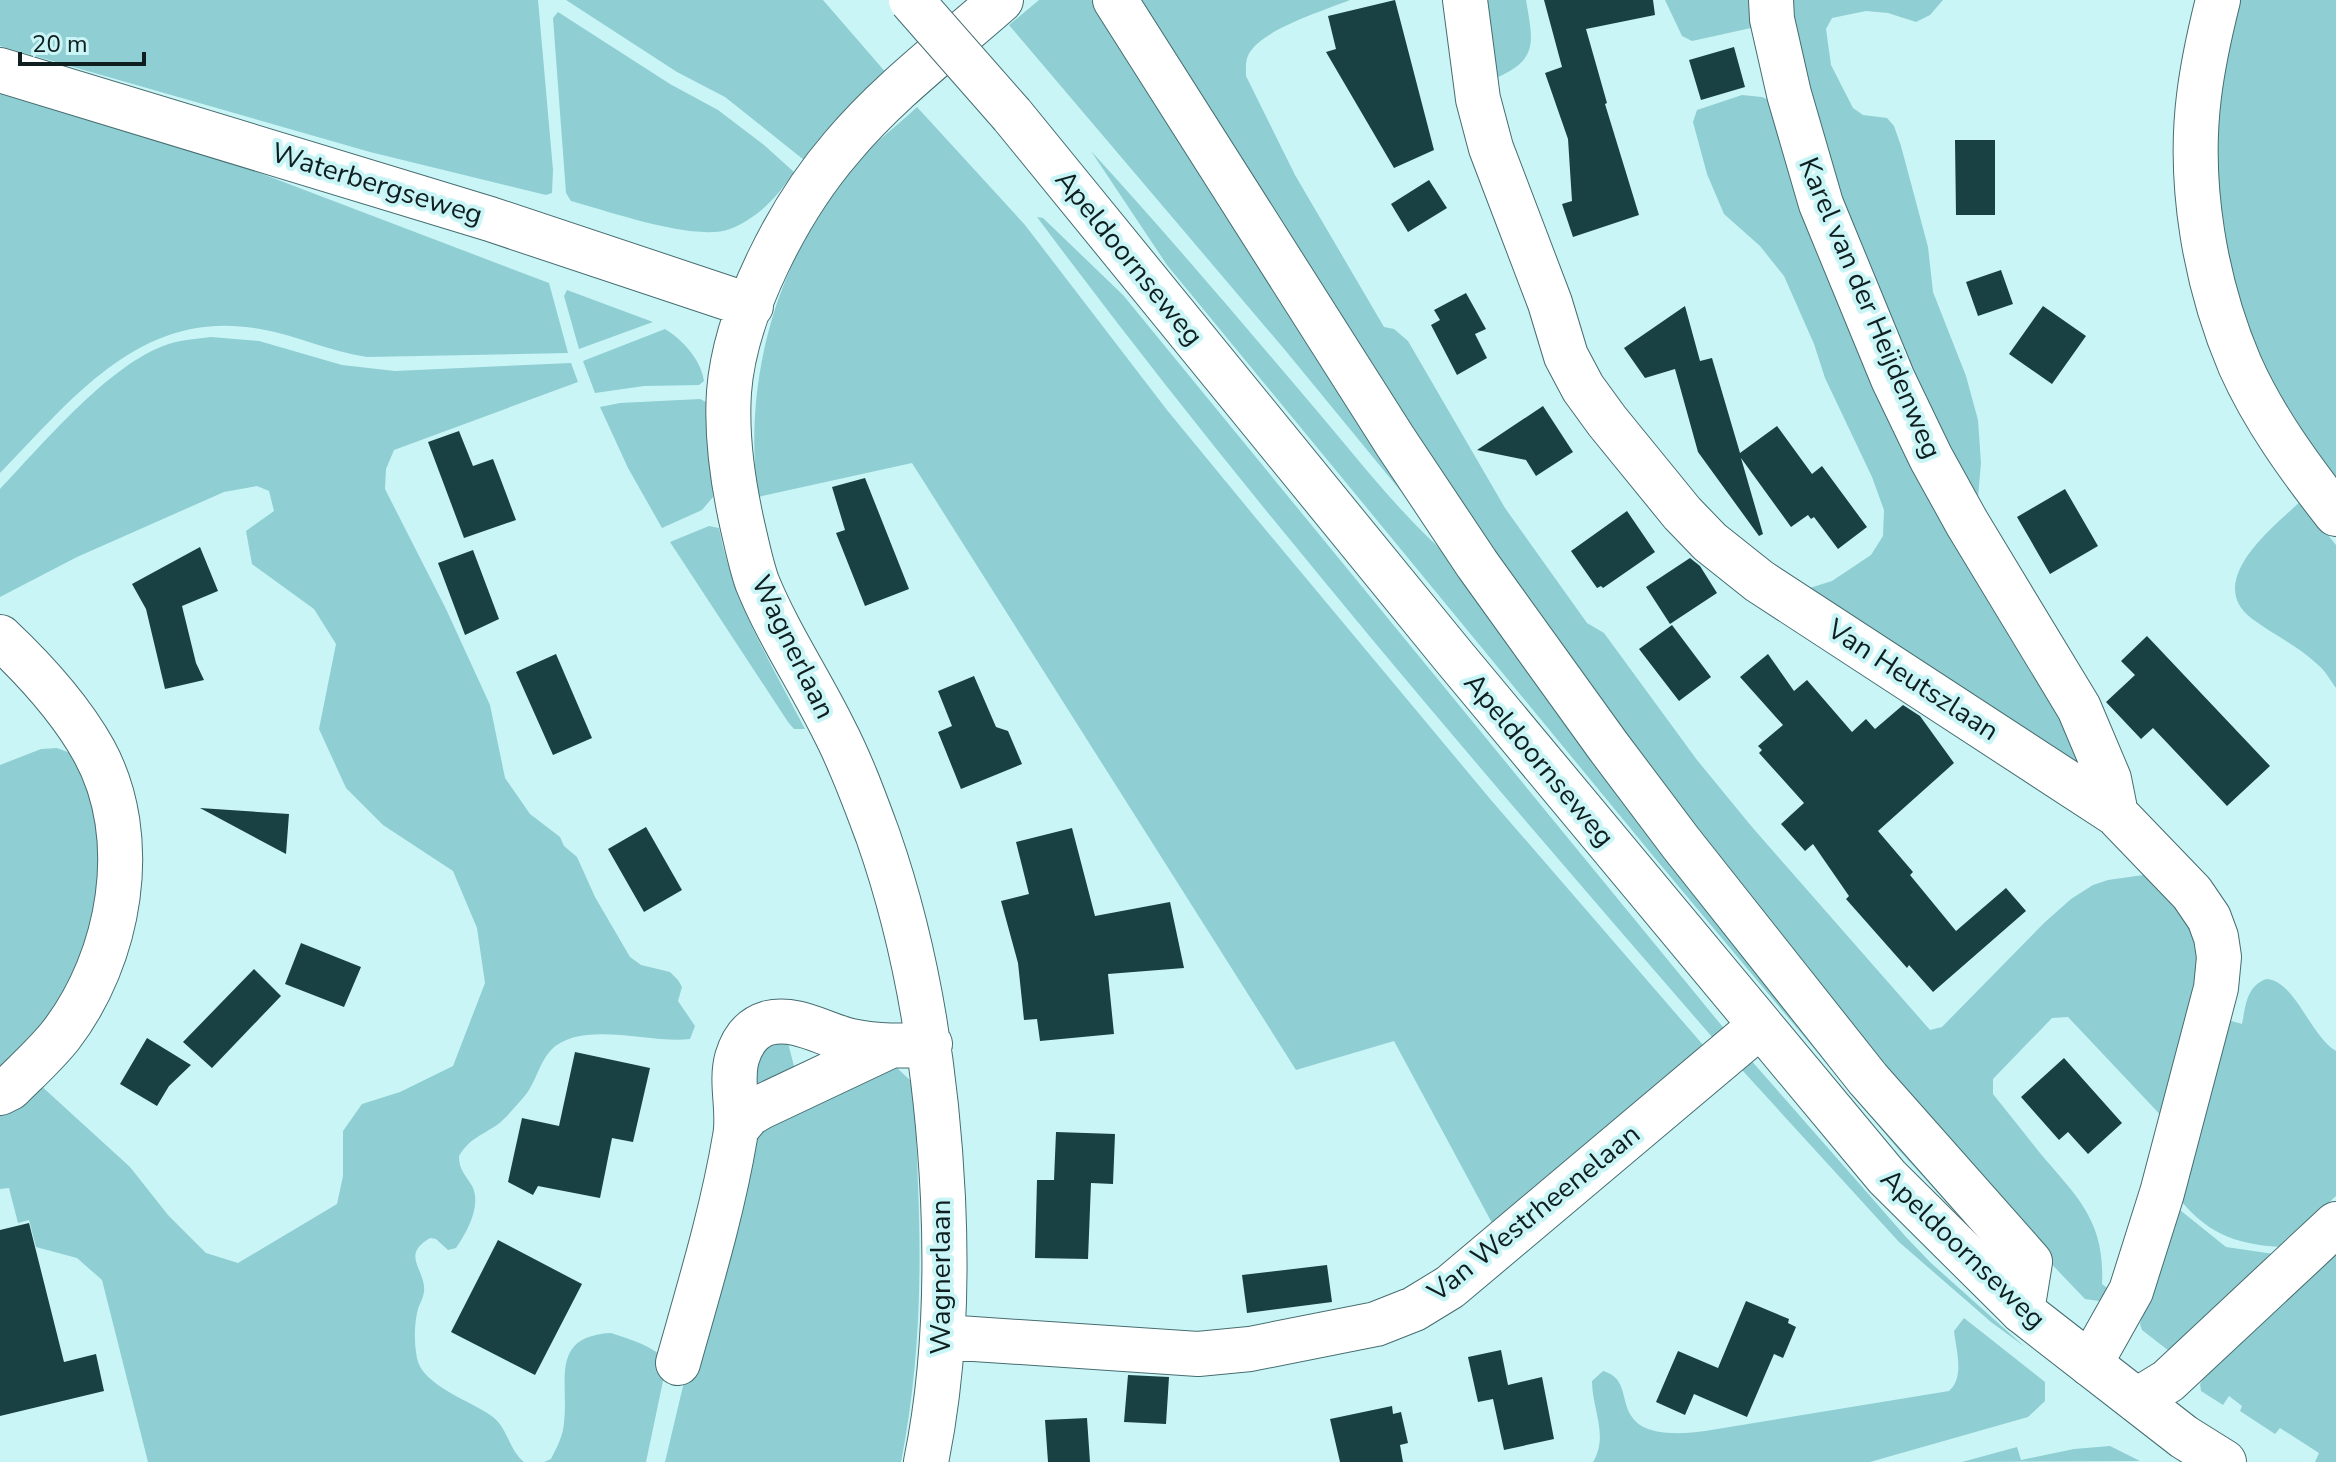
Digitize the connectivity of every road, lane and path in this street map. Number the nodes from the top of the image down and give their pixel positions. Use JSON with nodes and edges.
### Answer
{"nodes":[{"id":1,"x":911,"y":0,"type":"edge"},
{"id":2,"x":1001,"y":0,"type":"edge"},
{"id":3,"x":1115,"y":0,"type":"edge"},
{"id":4,"x":1465,"y":0,"type":"edge"},
{"id":5,"x":1771,"y":0,"type":"edge"},
{"id":6,"x":2218,"y":0,"type":"edge"},
{"id":7,"x":0,"y":70,"type":"edge"},
{"id":8,"x":751,"y":306,"type":"junction"},
{"id":9,"x":2336,"y":514,"type":"edge"},
{"id":10,"x":0,"y":637,"type":"edge"},
{"id":11,"x":2116,"y":814,"type":"junction"},
{"id":12,"x":792,"y":1023,"type":"junction"},
{"id":13,"x":1760,"y":1026,"type":"junction"},
{"id":14,"x":909,"y":1045,"type":"junction"},
{"id":15,"x":808,"y":1085,"type":"junction"},
{"id":16,"x":0,"y":1093,"type":"edge"},
{"id":17,"x":737,"y":1128,"type":"junction"},
{"id":18,"x":2336,"y":1224,"type":"edge"},
{"id":19,"x":2022,"y":1311,"type":"junction"},
{"id":20,"x":944,"y":1337,"type":"junction"},
{"id":21,"x":678,"y":1363,"type":"dead end"},
{"id":22,"x":2090,"y":1364,"type":"junction"},
{"id":23,"x":2137,"y":1400,"type":"junction"},
{"id":24,"x":926,"y":1462,"type":"edge"},
{"id":25,"x":2224,"y":1462,"type":"edge"}],
"edges":[{"from":1,"to":13,"type":"street","name":"Apeldoornseweg","bridge":true},
{"from":2,"to":8,"type":"street","name":"Wagnerlaan"},
{"from":3,"to":19,"type":"street","name":"Apeldoornseweg"},
{"from":4,"to":11,"type":"street","name":"Van Heutszlaan"},
{"from":5,"to":11,"type":"street","name":"Karel van der Heijdenweg"},
{"from":6,"to":9,"type":"street"},
{"from":7,"to":8,"type":"street","name":"Waterbergseweg"},
{"from":8,"to":14,"type":"street","name":"Wagnerlaan"},
{"from":10,"to":16,"type":"street"},
{"from":11,"to":22,"type":"street","name":"Van Heutszlaan"},
{"from":12,"to":14,"type":"street"},
{"from":12,"to":15,"type":"street"},
{"from":12,"to":17,"type":"street"},
{"from":13,"to":19,"type":"street","name":"Apeldoornseweg"},
{"from":13,"to":20,"type":"street","name":"Van Westrheenelaan"},
{"from":14,"to":15,"type":"street"},
{"from":14,"to":20,"type":"street","name":"Wagnerlaan"},
{"from":15,"to":17,"type":"street"},
{"from":17,"to":21,"type":"street"},
{"from":18,"to":23,"type":"street"},
{"from":19,"to":22,"type":"street","name":"Apeldoornseweg"},
{"from":20,"to":24,"type":"street","name":"Wagnerlaan"},
{"from":22,"to":23,"type":"street","name":"Apeldoornseweg"},
{"from":23,"to":25,"type":"street","name":"Apeldoornseweg"}]}
